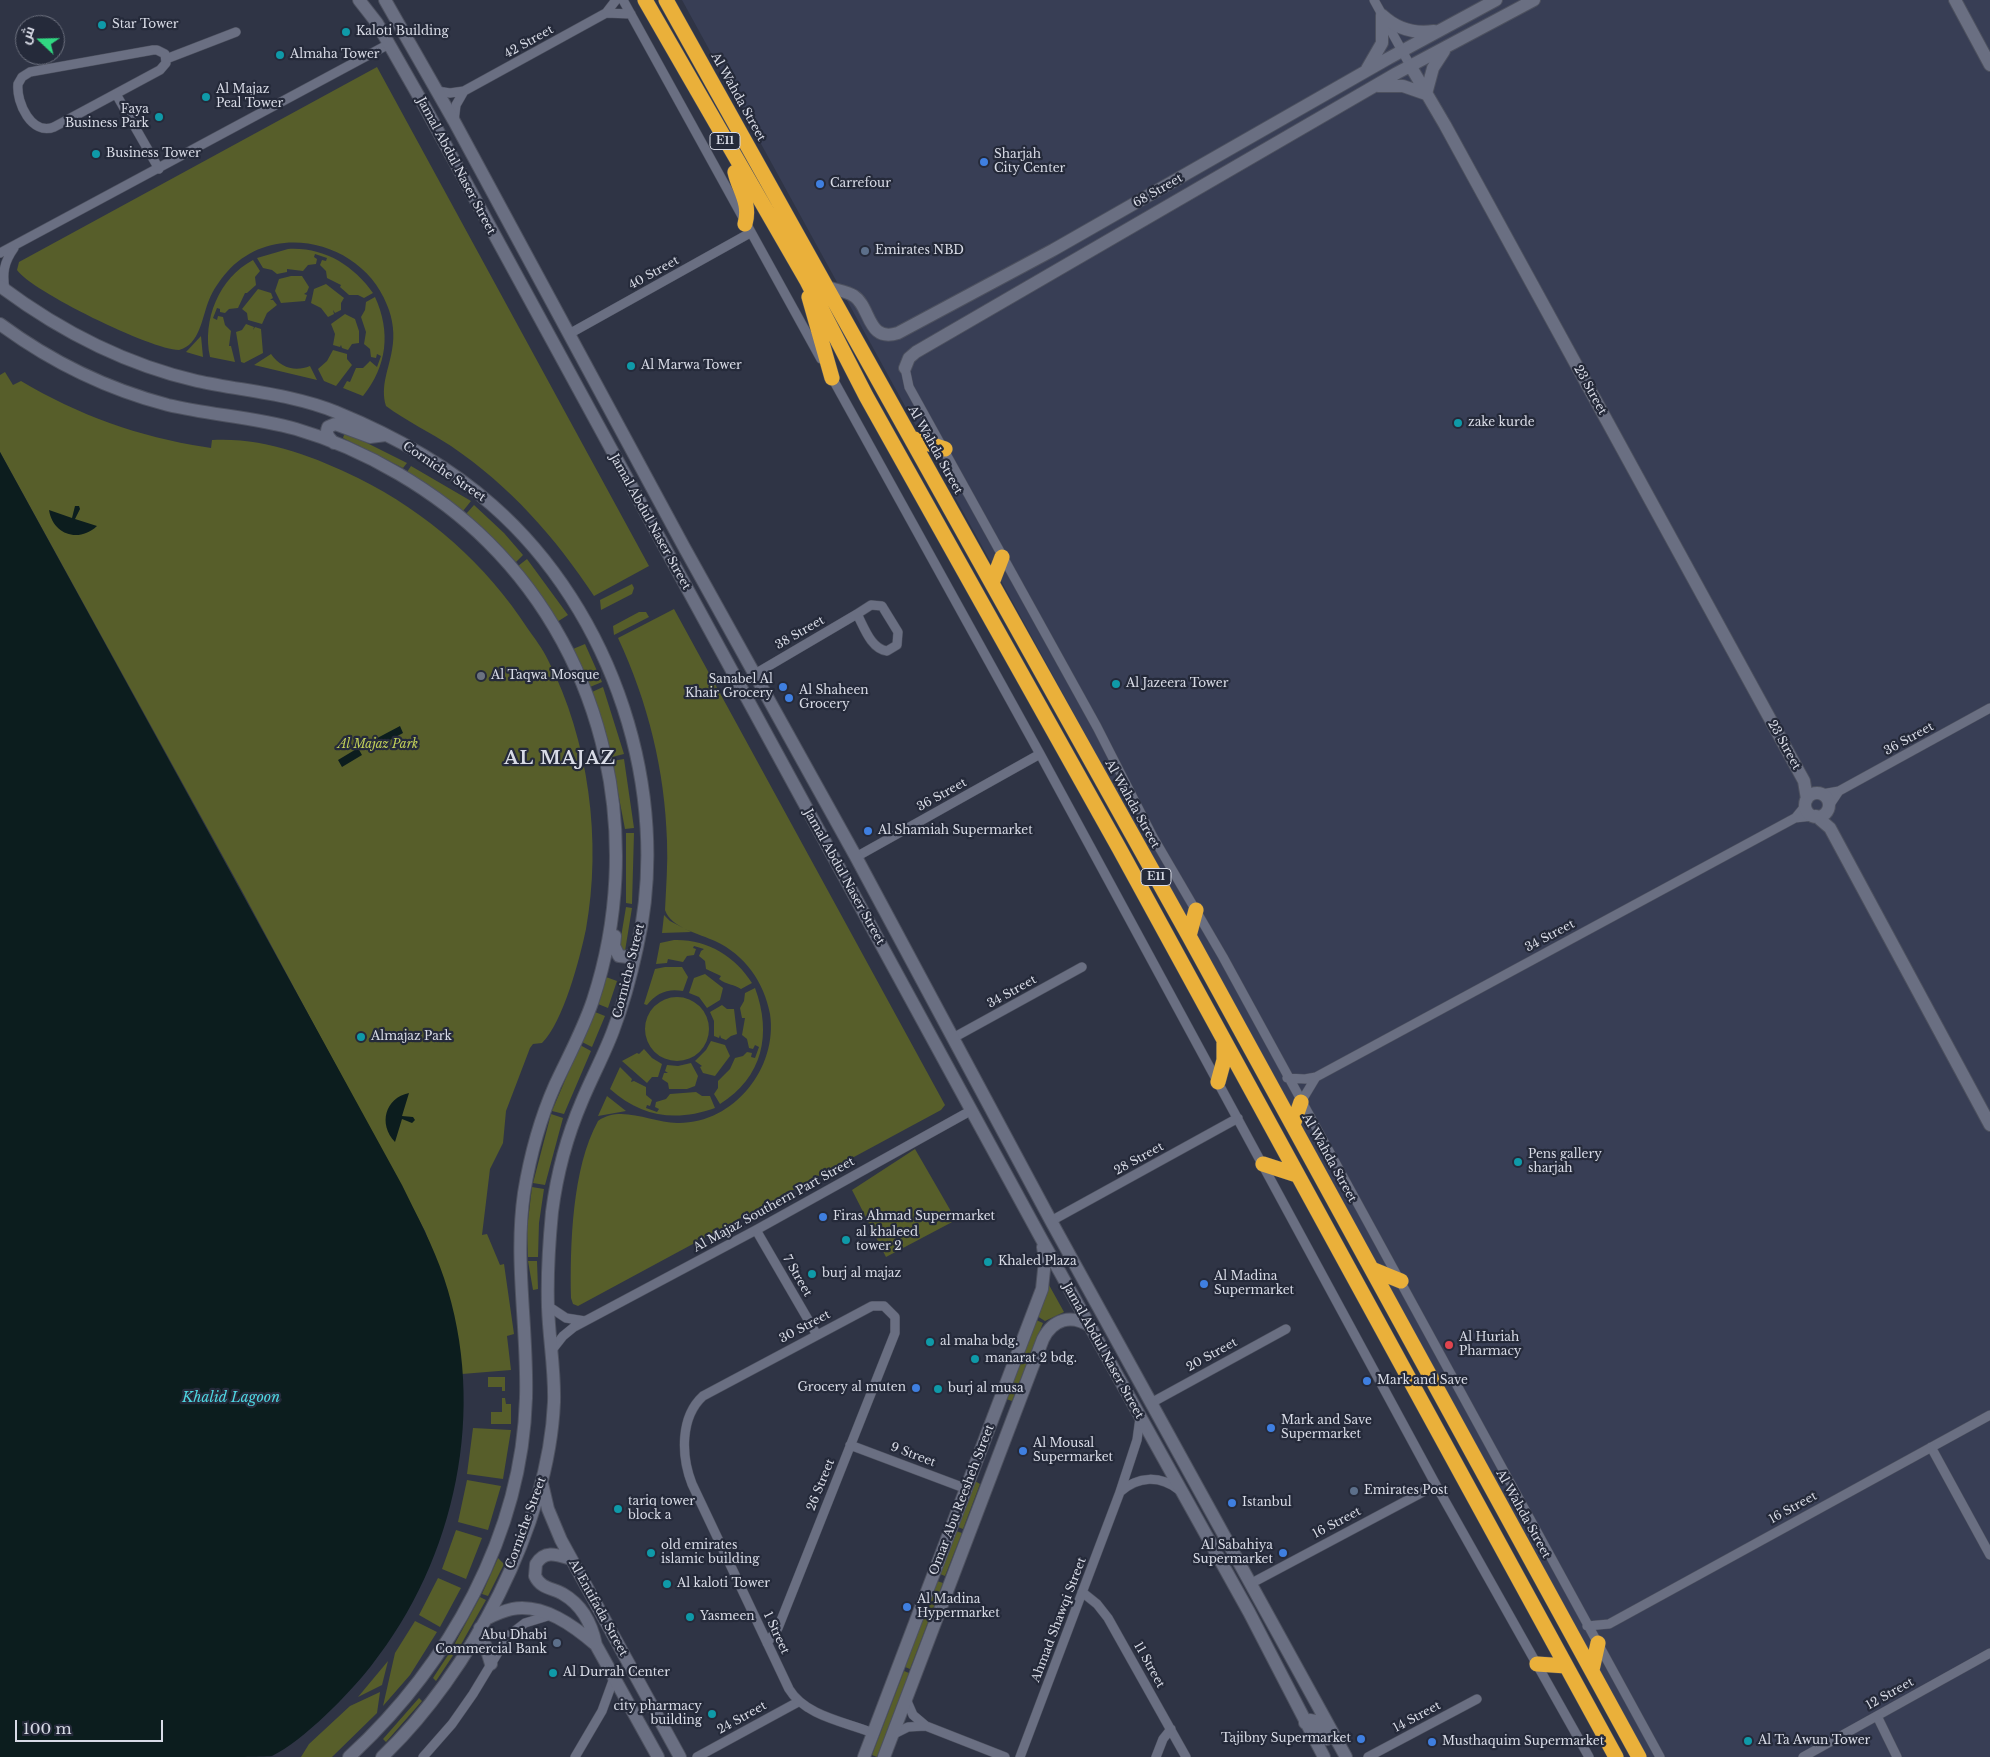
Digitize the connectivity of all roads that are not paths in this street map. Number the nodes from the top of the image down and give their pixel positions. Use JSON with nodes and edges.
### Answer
{"nodes":[{"id":1,"x":359,"y":0,"type":"edge"},
{"id":2,"x":385,"y":0,"type":"edge"},
{"id":3,"x":616,"y":0,"type":"edge"},
{"id":4,"x":624,"y":0,"type":"edge"},
{"id":5,"x":645,"y":0,"type":"edge"},
{"id":6,"x":666,"y":0,"type":"edge"},
{"id":7,"x":1374,"y":0,"type":"edge"},
{"id":8,"x":1496,"y":0,"type":"edge"},
{"id":9,"x":1534,"y":0,"type":"edge"},
{"id":10,"x":1955,"y":0,"type":"edge"},
{"id":11,"x":606,"y":13,"type":"junction"},
{"id":12,"x":631,"y":14,"type":"junction"},
{"id":13,"x":1382,"y":15,"type":"junction"},
{"id":14,"x":1439,"y":30,"type":"junction"},
{"id":15,"x":236,"y":32,"type":"dead end"},
{"id":16,"x":389,"y":44,"type":"junction"},
{"id":17,"x":1447,"y":47,"type":"junction"},
{"id":18,"x":1402,"y":51,"type":"junction"},
{"id":19,"x":166,"y":59,"type":"junction"},
{"id":20,"x":1990,"y":65,"type":"edge"},
{"id":21,"x":1411,"y":67,"type":"junction"},
{"id":22,"x":1366,"y":72,"type":"junction"},
{"id":23,"x":1373,"y":87,"type":"junction"},
{"id":24,"x":437,"y":91,"type":"junction"},
{"id":25,"x":464,"y":91,"type":"junction"},
{"id":26,"x":116,"y":94,"type":"junction"},
{"id":27,"x":1426,"y":94,"type":"junction"},
{"id":28,"x":426,"y":109,"type":"junction"},
{"id":29,"x":454,"y":121,"type":"junction"},
{"id":30,"x":462,"y":137,"type":"junction"},
{"id":31,"x":730,"y":148,"type":"junction"},
{"id":32,"x":1226,"y":152,"type":"junction"},
{"id":33,"x":159,"y":169,"type":"junction"},
{"id":34,"x":474,"y":198,"type":"junction"},
{"id":35,"x":748,"y":228,"type":"junction"},
{"id":36,"x":516,"y":236,"type":"junction"},
{"id":37,"x":16,"y":246,"type":"junction"},
{"id":38,"x":1090,"y":250,"type":"junction"},
{"id":39,"x":0,"y":254,"type":"edge"},
{"id":40,"x":807,"y":281,"type":"junction"},
{"id":41,"x":827,"y":287,"type":"junction"},
{"id":42,"x":3,"y":288,"type":"edge"},
{"id":43,"x":974,"y":292,"type":"junction"},
{"id":44,"x":981,"y":314,"type":"junction"},
{"id":45,"x":0,"y":324,"type":"edge"},
{"id":46,"x":569,"y":334,"type":"junction"},
{"id":47,"x":905,"y":368,"type":"joint"},
{"id":48,"x":832,"y":378,"type":"junction"},
{"id":49,"x":386,"y":435,"type":"junction"},
{"id":50,"x":911,"y":438,"type":"junction"},
{"id":51,"x":334,"y":443,"type":"junction"},
{"id":52,"x":945,"y":450,"type":"junction"},
{"id":53,"x":1002,"y":557,"type":"junction"},
{"id":54,"x":992,"y":583,"type":"junction"},
{"id":55,"x":857,"y":614,"type":"junction"},
{"id":56,"x":756,"y":674,"type":"junction"},
{"id":57,"x":1990,"y":708,"type":"edge"},
{"id":58,"x":1040,"y":754,"type":"junction"},
{"id":59,"x":1804,"y":781,"type":"junction"},
{"id":60,"x":1839,"y":791,"type":"junction"},
{"id":61,"x":1821,"y":793,"type":"junction"},
{"id":62,"x":1816,"y":809,"type":"junction"},
{"id":63,"x":856,"y":857,"type":"junction"},
{"id":64,"x":615,"y":902,"type":"junction"},
{"id":65,"x":862,"y":907,"type":"junction"},
{"id":66,"x":1196,"y":910,"type":"junction"},
{"id":67,"x":1189,"y":936,"type":"junction"},
{"id":68,"x":900,"y":940,"type":"junction"},
{"id":69,"x":636,"y":952,"type":"junction"},
{"id":70,"x":1082,"y":967,"type":"dead end"},
{"id":71,"x":917,"y":1009,"type":"junction"},
{"id":72,"x":953,"y":1038,"type":"junction"},
{"id":73,"x":1223,"y":1039,"type":"junction"},
{"id":74,"x":1316,"y":1077,"type":"junction"},
{"id":75,"x":1287,"y":1078,"type":"junction"},
{"id":76,"x":1218,"y":1082,"type":"junction"},
{"id":77,"x":1301,"y":1102,"type":"junction"},
{"id":78,"x":972,"y":1110,"type":"junction"},
{"id":79,"x":1238,"y":1118,"type":"junction"},
{"id":80,"x":1293,"y":1125,"type":"junction"},
{"id":81,"x":1990,"y":1125,"type":"edge"},
{"id":82,"x":1263,"y":1164,"type":"junction"},
{"id":83,"x":1297,"y":1175,"type":"junction"},
{"id":84,"x":1051,"y":1221,"type":"junction"},
{"id":85,"x":756,"y":1230,"type":"junction"},
{"id":86,"x":1042,"y":1240,"type":"junction"},
{"id":87,"x":1374,"y":1270,"type":"junction"},
{"id":88,"x":1402,"y":1281,"type":"junction"},
{"id":89,"x":548,"y":1306,"type":"junction"},
{"id":90,"x":588,"y":1320,"type":"junction"},
{"id":91,"x":1090,"y":1326,"type":"junction"},
{"id":92,"x":1286,"y":1329,"type":"dead end"},
{"id":93,"x":895,"y":1333,"type":"joint"},
{"id":94,"x":817,"y":1335,"type":"junction"},
{"id":95,"x":552,"y":1350,"type":"junction"},
{"id":96,"x":710,"y":1392,"type":"joint"},
{"id":97,"x":1150,"y":1402,"type":"junction"},
{"id":98,"x":997,"y":1409,"type":"junction"},
{"id":99,"x":1990,"y":1415,"type":"edge"},
{"id":100,"x":1140,"y":1418,"type":"junction"},
{"id":101,"x":850,"y":1445,"type":"junction"},
{"id":102,"x":1931,"y":1447,"type":"junction"},
{"id":103,"x":992,"y":1473,"type":"junction"},
{"id":104,"x":542,"y":1481,"type":"junction"},
{"id":105,"x":1436,"y":1485,"type":"junction"},
{"id":106,"x":967,"y":1489,"type":"junction"},
{"id":107,"x":1179,"y":1490,"type":"junction"},
{"id":108,"x":1120,"y":1492,"type":"junction"},
{"id":109,"x":1990,"y":1555,"type":"edge"},
{"id":110,"x":571,"y":1559,"type":"junction"},
{"id":111,"x":1250,"y":1584,"type":"junction"},
{"id":112,"x":1082,"y":1592,"type":"junction"},
{"id":113,"x":1249,"y":1612,"type":"junction"},
{"id":114,"x":551,"y":1615,"type":"junction"},
{"id":115,"x":483,"y":1623,"type":"junction"},
{"id":116,"x":1609,"y":1624,"type":"junction"},
{"id":117,"x":1587,"y":1626,"type":"junction"},
{"id":118,"x":1598,"y":1643,"type":"junction"},
{"id":119,"x":767,"y":1644,"type":"junction"},
{"id":120,"x":596,"y":1645,"type":"junction"},
{"id":121,"x":1287,"y":1650,"type":"junction"},
{"id":122,"x":1990,"y":1653,"type":"edge"},
{"id":123,"x":491,"y":1664,"type":"junction"},
{"id":124,"x":1537,"y":1664,"type":"junction"},
{"id":125,"x":1566,"y":1666,"type":"junction"},
{"id":126,"x":1592,"y":1670,"type":"junction"},
{"id":127,"x":614,"y":1678,"type":"junction"},
{"id":128,"x":906,"y":1699,"type":"junction"},
{"id":129,"x":1477,"y":1699,"type":"dead end"},
{"id":130,"x":798,"y":1702,"type":"junction"},
{"id":131,"x":1877,"y":1716,"type":"junction"},
{"id":132,"x":1305,"y":1723,"type":"junction"},
{"id":133,"x":926,"y":1726,"type":"junction"},
{"id":134,"x":1171,"y":1729,"type":"junction"},
{"id":135,"x":873,"y":1733,"type":"junction"},
{"id":136,"x":892,"y":1735,"type":"junction"},
{"id":137,"x":1343,"y":1753,"type":"edge"},
{"id":138,"x":349,"y":1757,"type":"edge"},
{"id":139,"x":382,"y":1757,"type":"edge"},
{"id":140,"x":423,"y":1757,"type":"edge"},
{"id":141,"x":575,"y":1757,"type":"edge"},
{"id":142,"x":658,"y":1757,"type":"edge"},
{"id":143,"x":680,"y":1757,"type":"edge"},
{"id":144,"x":697,"y":1757,"type":"edge"},
{"id":145,"x":864,"y":1757,"type":"edge"},
{"id":146,"x":884,"y":1757,"type":"edge"},
{"id":147,"x":1005,"y":1757,"type":"edge"},
{"id":148,"x":1020,"y":1757,"type":"edge"},
{"id":149,"x":1156,"y":1757,"type":"edge"},
{"id":150,"x":1186,"y":1757,"type":"edge"},
{"id":151,"x":1324,"y":1757,"type":"edge"},
{"id":152,"x":1368,"y":1757,"type":"edge"},
{"id":153,"x":1589,"y":1757,"type":"edge"},
{"id":154,"x":1616,"y":1757,"type":"edge"},
{"id":155,"x":1639,"y":1757,"type":"edge"},
{"id":156,"x":1660,"y":1757,"type":"edge"},
{"id":157,"x":1803,"y":1757,"type":"edge"},
{"id":158,"x":1897,"y":1757,"type":"edge"}],
"edges":[{"from":1,"to":16,"type":"street","name":"Jamal Abdul Naser Street"},
{"from":2,"to":24,"type":"street","name":"Jamal Abdul Naser Street"},
{"from":3,"to":11,"type":"street","name":"42 Street"},
{"from":4,"to":12,"type":"street"},
{"from":5,"to":31,"type":"highway","number":"E11"},
{"from":6,"to":41,"type":"highway","name":"Al Wahda Street","number":"E11"},
{"from":7,"to":13,"type":"street","name":"23 Street"},
{"from":8,"to":14,"type":"street","name":"68 Street"},
{"from":9,"to":17,"type":"street","name":"68 Street"},
{"from":10,"to":20,"type":"street"},
{"from":11,"to":12,"type":"street"},
{"from":11,"to":25,"type":"street","name":"42 Street"},
{"from":12,"to":35,"type":"street"},
{"from":13,"to":14,"type":"street"},
{"from":13,"to":18,"type":"street","name":"23 Street"},
{"from":13,"to":22,"type":"street"},
{"from":14,"to":18,"type":"street","name":"68 Street"},
{"from":15,"to":19,"type":"street"},
{"from":16,"to":28,"type":"street","name":"Jamal Abdul Naser Street"},
{"from":16,"to":33,"type":"street"},
{"from":17,"to":21,"type":"street","name":"68 Street"},
{"from":17,"to":27,"type":"street"},
{"from":18,"to":21,"type":"street","name":"23 Street"},
{"from":18,"to":22,"type":"street","name":"68 Street"},
{"from":19,"to":26,"type":"street"},
{"from":19,"to":26,"type":"street"},
{"from":21,"to":23,"type":"street","name":"68 Street"},
{"from":21,"to":27,"type":"street","name":"23 Street"},
{"from":22,"to":32,"type":"street","name":"68 Street"},
{"from":23,"to":27,"type":"street"},
{"from":23,"to":38,"type":"street","name":"68 Street"},
{"from":24,"to":25,"type":"street","name":"42 Street"},
{"from":24,"to":29,"type":"street","name":"Jamal Abdul Naser Street"},
{"from":25,"to":29,"type":"street"},
{"from":26,"to":33,"type":"street"},
{"from":27,"to":59,"type":"street","name":"23 Street"},
{"from":28,"to":30,"type":"street"},
{"from":28,"to":34,"type":"street","name":"Jamal Abdul Naser Street"},
{"from":29,"to":30,"type":"street","name":"Jamal Abdul Naser Street"},
{"from":30,"to":36,"type":"street","name":"Jamal Abdul Naser Street"},
{"from":31,"to":35,"type":"highway"},
{"from":31,"to":40,"type":"highway","number":"E11"},
{"from":32,"to":38,"type":"street"},
{"from":32,"to":43,"type":"street","name":"68 Street"},
{"from":33,"to":37,"type":"street"},
{"from":34,"to":36,"type":"street"},
{"from":34,"to":65,"type":"street","name":"Jamal Abdul Naser Street"},
{"from":35,"to":46,"type":"street","name":"40 Street"},
{"from":35,"to":48,"type":"street"},
{"from":36,"to":46,"type":"street","name":"Jamal Abdul Naser Street"},
{"from":37,"to":39,"type":"street"},
{"from":37,"to":42,"type":"street"},
{"from":38,"to":44,"type":"street","name":"68 Street"},
{"from":40,"to":48,"type":"highway"},
{"from":40,"to":73,"type":"highway","number":"E11"},
{"from":41,"to":43,"type":"street","name":"68 Street"},
{"from":41,"to":50,"type":"highway","name":"Al Wahda Street","number":"E11"},
{"from":42,"to":49,"type":"street","name":"Corniche Street"},
{"from":43,"to":44,"type":"street"},
{"from":44,"to":47,"type":"street","name":"68 Street"},
{"from":45,"to":51,"type":"street","name":"Corniche Street"},
{"from":46,"to":56,"type":"street","name":"Jamal Abdul Naser Street"},
{"from":47,"to":52,"type":"street"},
{"from":48,"to":58,"type":"street"},
{"from":49,"to":51,"type":"street"},
{"from":49,"to":69,"type":"street","name":"Corniche Street"},
{"from":50,"to":52,"type":"highway"},
{"from":50,"to":54,"type":"highway","name":"Al Wahda Street","number":"E11"},
{"from":51,"to":64,"type":"street","name":"Corniche Street"},
{"from":52,"to":53,"type":"street"},
{"from":53,"to":54,"type":"highway"},
{"from":53,"to":66,"type":"street"},
{"from":54,"to":67,"type":"highway","name":"Al Wahda Street","number":"E11"},
{"from":55,"to":55,"type":"street","name":"38 Street"},
{"from":55,"to":56,"type":"street","name":"38 Street"},
{"from":56,"to":63,"type":"street","name":"Jamal Abdul Naser Street"},
{"from":57,"to":60,"type":"street","name":"36 Street"},
{"from":58,"to":63,"type":"street","name":"36 Street"},
{"from":58,"to":76,"type":"street"},
{"from":59,"to":61,"type":"street","name":"23 Street"},
{"from":59,"to":62,"type":"street","name":"23 Street"},
{"from":60,"to":61,"type":"street","name":"36 Street"},
{"from":60,"to":62,"type":"street","name":"36 Street"},
{"from":61,"to":62,"type":"street"},
{"from":62,"to":74,"type":"street","name":"34 Street"},
{"from":62,"to":81,"type":"street","name":"23 Street"},
{"from":63,"to":68,"type":"street","name":"Jamal Abdul Naser Street"},
{"from":64,"to":69,"type":"street"},
{"from":64,"to":138,"type":"street","name":"Corniche Street"},
{"from":65,"to":68,"type":"street"},
{"from":65,"to":71,"type":"street","name":"Jamal Abdul Naser Street"},
{"from":66,"to":67,"type":"highway"},
{"from":66,"to":75,"type":"street"},
{"from":67,"to":80,"type":"highway","name":"Al Wahda Street","number":"E11"},
{"from":68,"to":72,"type":"street","name":"Jamal Abdul Naser Street"},
{"from":69,"to":89,"type":"street","name":"Corniche Street"},
{"from":70,"to":72,"type":"street","name":"34 Street"},
{"from":71,"to":72,"type":"street"},
{"from":71,"to":78,"type":"street","name":"Jamal Abdul Naser Street"},
{"from":72,"to":84,"type":"street","name":"Jamal Abdul Naser Street"},
{"from":73,"to":76,"type":"highway"},
{"from":73,"to":83,"type":"highway","number":"E11"},
{"from":74,"to":75,"type":"street","name":"34 Street"},
{"from":74,"to":77,"type":"street"},
{"from":75,"to":77,"type":"street"},
{"from":76,"to":79,"type":"street"},
{"from":77,"to":80,"type":"highway"},
{"from":77,"to":88,"type":"street"},
{"from":78,"to":85,"type":"street","name":"Al Majaz Southern Part Street"},
{"from":78,"to":86,"type":"street","name":"Jamal Abdul Naser Street"},
{"from":79,"to":82,"type":"street"},
{"from":79,"to":84,"type":"street","name":"28 Street"},
{"from":80,"to":87,"type":"highway","name":"Al Wahda Street","number":"E11"},
{"from":82,"to":83,"type":"highway"},
{"from":82,"to":105,"type":"street"},
{"from":83,"to":125,"type":"highway","number":"E11"},
{"from":84,"to":97,"type":"street","name":"Jamal Abdul Naser Street"},
{"from":85,"to":90,"type":"street","name":"Al Majaz Southern Part Street"},
{"from":85,"to":94,"type":"street","name":"7 Street"},
{"from":86,"to":91,"type":"street","name":"Jamal Abdul Naser Street"},
{"from":86,"to":98,"type":"street","name":"Omar Abu Reesheh Street"},
{"from":87,"to":88,"type":"highway"},
{"from":87,"to":126,"type":"highway","name":"Al Wahda Street","number":"E11"},
{"from":88,"to":117,"type":"street"},
{"from":89,"to":90,"type":"street"},
{"from":89,"to":95,"type":"street","name":"Corniche Street"},
{"from":90,"to":95,"type":"street","name":"Al Majaz Southern Part Street"},
{"from":91,"to":100,"type":"street","name":"Jamal Abdul Naser Street"},
{"from":91,"to":103,"type":"street","name":"Omar Abu Reesheh Street"},
{"from":92,"to":97,"type":"street","name":"20 Street"},
{"from":93,"to":94,"type":"street","name":"30 Street"},
{"from":93,"to":101,"type":"street","name":"26 Street"},
{"from":94,"to":96,"type":"street","name":"30 Street"},
{"from":95,"to":104,"type":"street","name":"Corniche Street"},
{"from":96,"to":119,"type":"street","name":"1 Street"},
{"from":97,"to":111,"type":"street","name":"Jamal Abdul Naser Street"},
{"from":98,"to":103,"type":"street"},
{"from":98,"to":106,"type":"street","name":"Omar Abu Reesheh Street"},
{"from":99,"to":102,"type":"street","name":"16 Street"},
{"from":100,"to":107,"type":"street","name":"Jamal Abdul Naser Street"},
{"from":100,"to":108,"type":"street","name":"Ahmad Shawqi Street"},
{"from":101,"to":106,"type":"street","name":"9 Street"},
{"from":101,"to":119,"type":"street","name":"26 Street"},
{"from":102,"to":109,"type":"street"},
{"from":102,"to":116,"type":"street","name":"16 Street"},
{"from":103,"to":128,"type":"street","name":"Omar Abu Reesheh Street"},
{"from":104,"to":110,"type":"street","name":"Al Entifada Street"},
{"from":104,"to":115,"type":"street","name":"Corniche Street"},
{"from":105,"to":111,"type":"street","name":"16 Street"},
{"from":105,"to":124,"type":"street"},
{"from":106,"to":135,"type":"street","name":"Omar Abu Reesheh Street"},
{"from":107,"to":108,"type":"street"},
{"from":107,"to":113,"type":"street","name":"Jamal Abdul Naser Street"},
{"from":108,"to":112,"type":"street","name":"Ahmad Shawqi Street"},
{"from":110,"to":120,"type":"street"},
{"from":110,"to":143,"type":"street","name":"Al Entifada Street"},
{"from":111,"to":121,"type":"street","name":"Jamal Abdul Naser Street"},
{"from":112,"to":134,"type":"street","name":"11 Street"},
{"from":112,"to":148,"type":"street","name":"Ahmad Shawqi Street"},
{"from":113,"to":121,"type":"street"},
{"from":113,"to":132,"type":"street","name":"Jamal Abdul Naser Street"},
{"from":114,"to":115,"type":"street","name":"Al Entifada Street"},
{"from":114,"to":120,"type":"street","name":"Al Entifada Street"},
{"from":114,"to":123,"type":"street"},
{"from":115,"to":123,"type":"street"},
{"from":115,"to":139,"type":"street","name":"Corniche Street"},
{"from":116,"to":117,"type":"street","name":"16 Street"},
{"from":116,"to":118,"type":"street"},
{"from":117,"to":118,"type":"street"},
{"from":118,"to":126,"type":"highway"},
{"from":118,"to":156,"type":"street"},
{"from":119,"to":130,"type":"street","name":"1 Street"},
{"from":120,"to":127,"type":"street","name":"Al Entifada Street"},
{"from":121,"to":137,"type":"street","name":"Jamal Abdul Naser Street"},
{"from":122,"to":131,"type":"street","name":"12 Street"},
{"from":123,"to":140,"type":"street"},
{"from":124,"to":125,"type":"highway"},
{"from":124,"to":153,"type":"street"},
{"from":125,"to":154,"type":"highway","number":"E11"},
{"from":126,"to":155,"type":"highway","name":"Al Wahda Street","number":"E11"},
{"from":127,"to":141,"type":"street"},
{"from":127,"to":142,"type":"street","name":"Al Entifada Street"},
{"from":128,"to":133,"type":"street"},
{"from":128,"to":136,"type":"street","name":"Omar Abu Reesheh Street"},
{"from":129,"to":152,"type":"street","name":"14 Street"},
{"from":130,"to":135,"type":"street"},
{"from":130,"to":144,"type":"street","name":"24 Street"},
{"from":131,"to":157,"type":"street","name":"12 Street"},
{"from":131,"to":158,"type":"street"},
{"from":132,"to":137,"type":"street"},
{"from":132,"to":151,"type":"street","name":"Jamal Abdul Naser Street"},
{"from":133,"to":136,"type":"street"},
{"from":133,"to":147,"type":"street"},
{"from":134,"to":149,"type":"street"},
{"from":134,"to":150,"type":"street","name":"11 Street"},
{"from":135,"to":145,"type":"street","name":"Omar Abu Reesheh Street"},
{"from":136,"to":146,"type":"street","name":"Omar Abu Reesheh Street"}]}
